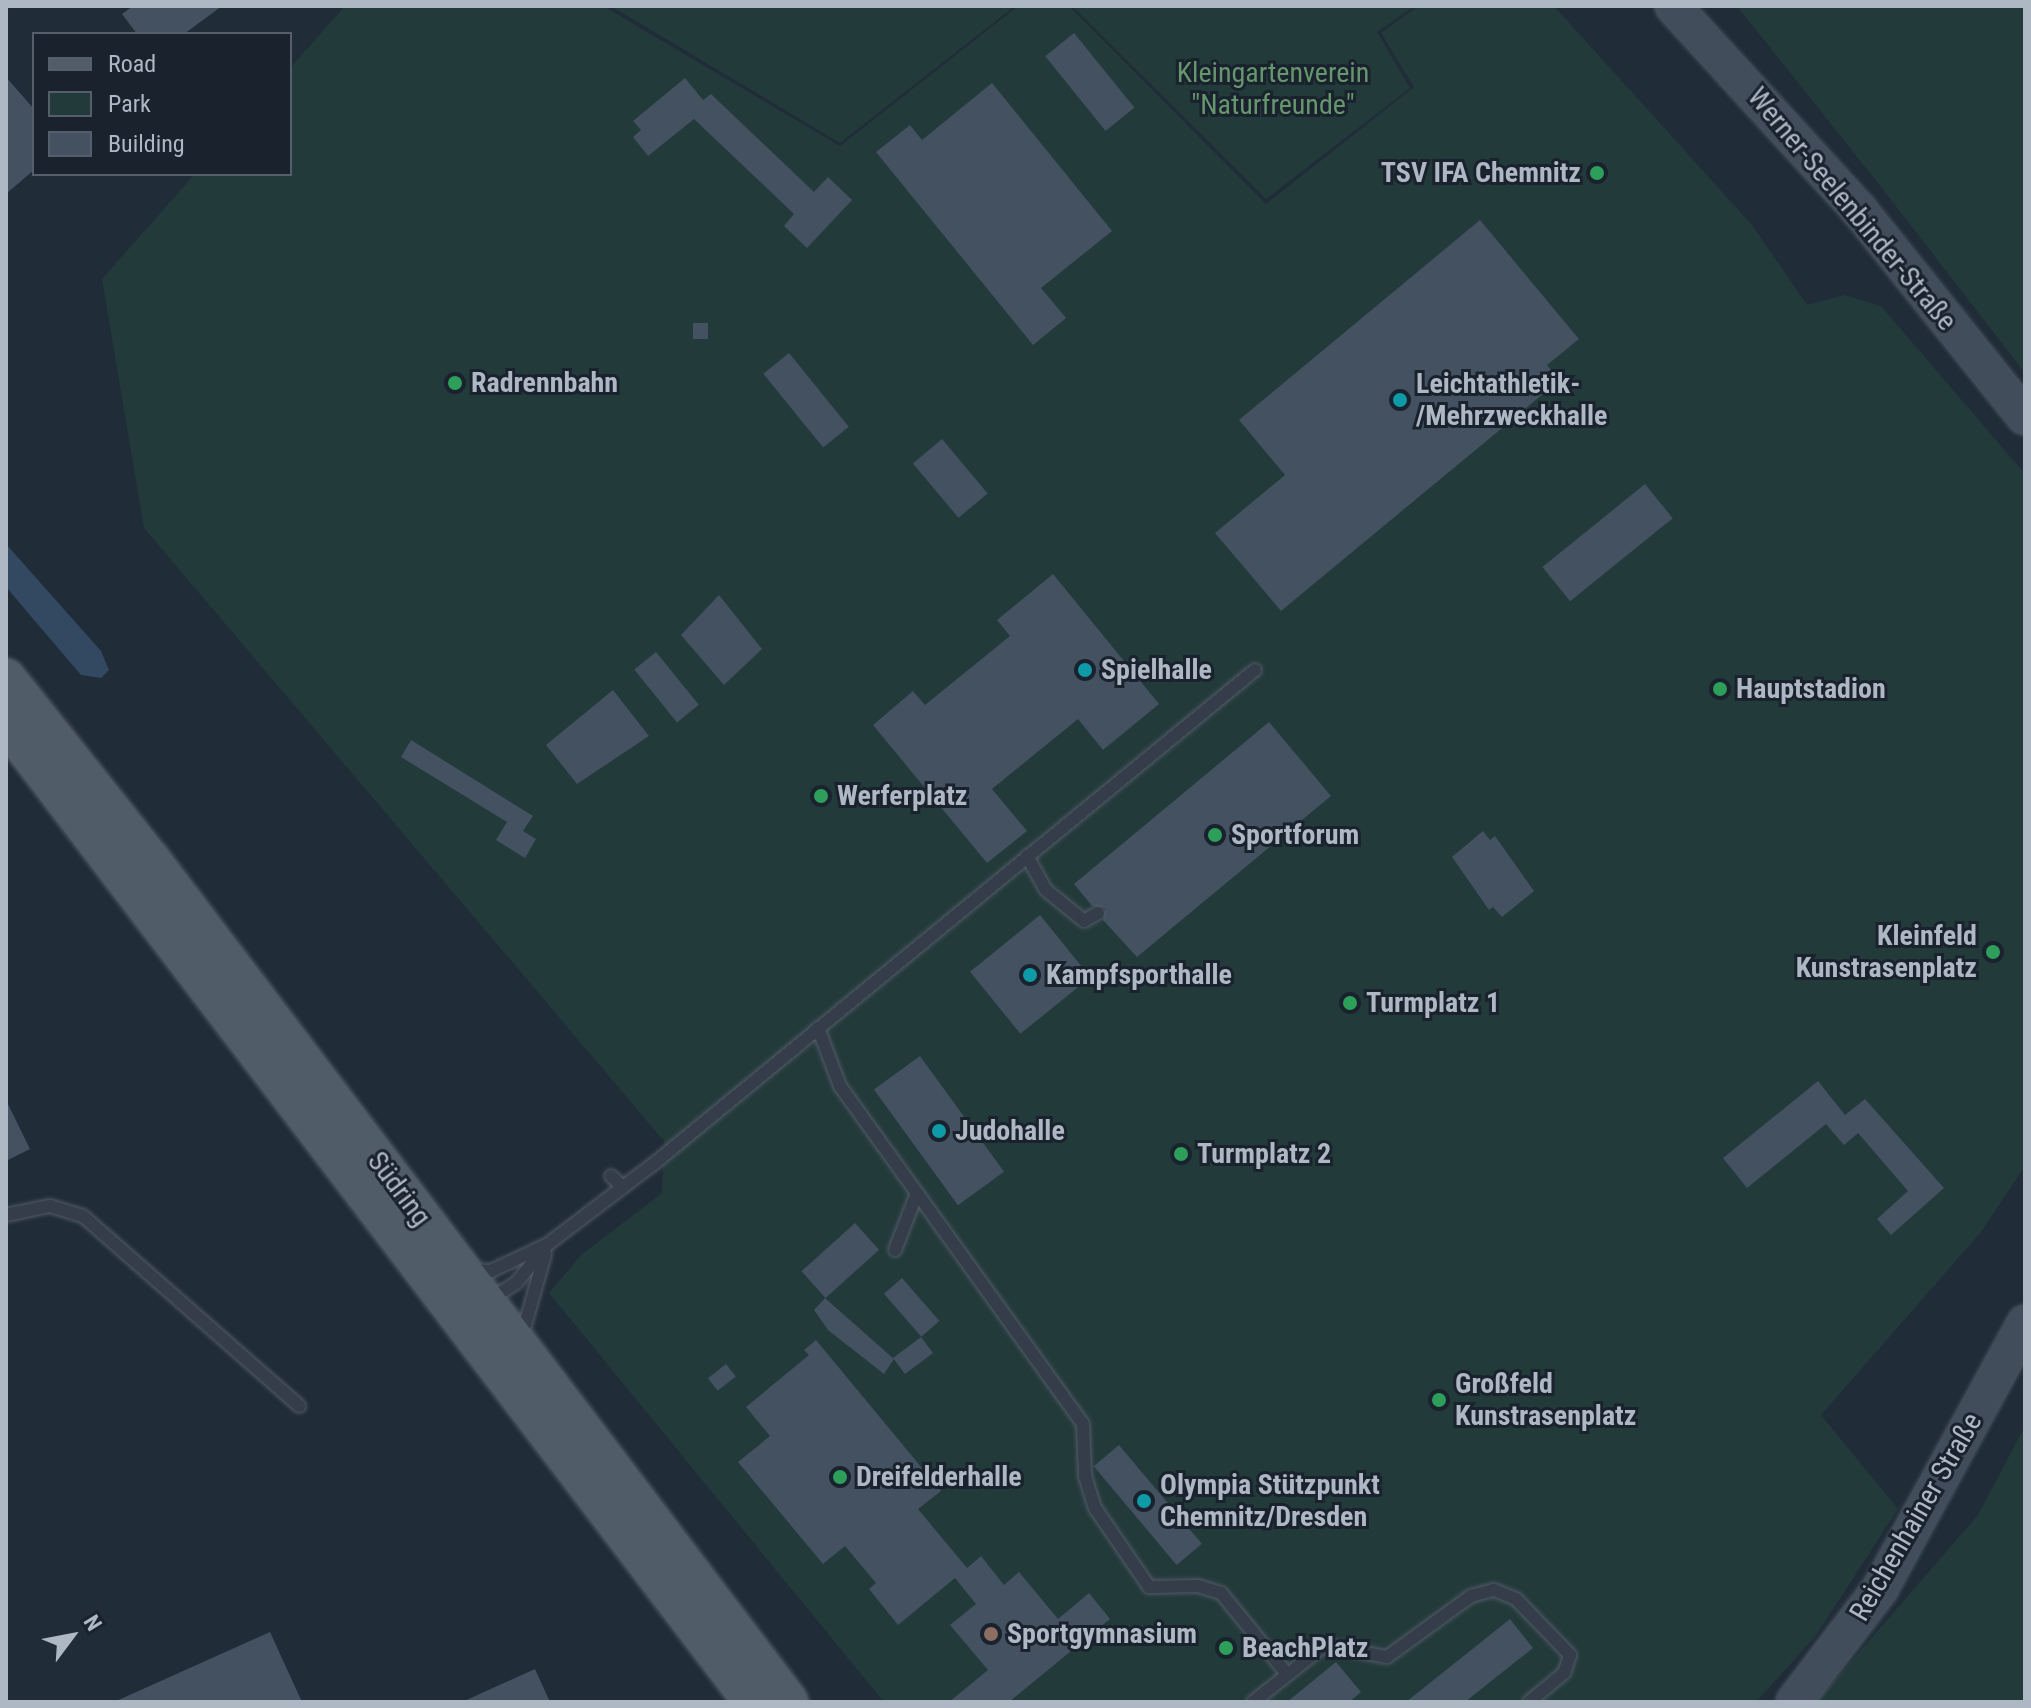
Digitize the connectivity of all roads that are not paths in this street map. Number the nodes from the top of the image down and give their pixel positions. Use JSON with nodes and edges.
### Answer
{"nodes":[{"id":1,"x":1673,"y":6,"type":"edge"},
{"id":2,"x":2025,"y":417,"type":"edge"},
{"id":3,"x":1255,"y":670,"type":"dead end"},
{"id":4,"x":6,"y":678,"type":"edge"},
{"id":5,"x":8,"y":726,"type":"edge"},
{"id":6,"x":1027,"y":856,"type":"junction"},
{"id":7,"x":1098,"y":913,"type":"dead end"},
{"id":8,"x":818,"y":1028,"type":"junction"},
{"id":9,"x":611,"y":1176,"type":"dead end"},
{"id":10,"x":623,"y":1187,"type":"junction"},
{"id":11,"x":917,"y":1193,"type":"junction"},
{"id":12,"x":6,"y":1215,"type":"edge"},
{"id":13,"x":548,"y":1244,"type":"junction"},
{"id":14,"x":895,"y":1250,"type":"dead end"},
{"id":15,"x":448,"y":1281,"type":"junction"},
{"id":16,"x":484,"y":1300,"type":"junction"},
{"id":17,"x":2025,"y":1323,"type":"edge"},
{"id":18,"x":522,"y":1351,"type":"junction"},
{"id":19,"x":299,"y":1406,"type":"dead end"},
{"id":20,"x":1287,"y":1674,"type":"junction"},
{"id":21,"x":753,"y":1702,"type":"edge"},
{"id":22,"x":789,"y":1702,"type":"edge"},
{"id":23,"x":1253,"y":1702,"type":"edge"},
{"id":24,"x":1529,"y":1702,"type":"edge"},
{"id":25,"x":1794,"y":1702,"type":"edge"}],
"edges":[{"from":1,"to":2,"type":"main road","name":"Werner-Seelenbinder-Straße"},
{"from":3,"to":6,"type":"lane"},
{"from":4,"to":15,"type":"main road","name":"Südring"},
{"from":5,"to":15,"type":"main road","name":"Südring"},
{"from":6,"to":7,"type":"lane"},
{"from":6,"to":8,"type":"lane"},
{"from":8,"to":10,"type":"lane"},
{"from":8,"to":11,"type":"lane"},
{"from":9,"to":10,"type":"lane"},
{"from":10,"to":13,"type":"lane"},
{"from":11,"to":14,"type":"lane"},
{"from":11,"to":20,"type":"lane"},
{"from":12,"to":19,"type":"lane"},
{"from":13,"to":15,"type":"lane"},
{"from":13,"to":16,"type":"lane"},
{"from":13,"to":18,"type":"lane"},
{"from":15,"to":16,"type":"main road","name":"Südring"},
{"from":15,"to":21,"type":"main road","name":"Südring"},
{"from":16,"to":18,"type":"main road","name":"Südring"},
{"from":17,"to":25,"type":"main road","name":"Reichenhainer Straße"},
{"from":18,"to":22,"type":"main road","name":"Südring"},
{"from":20,"to":23,"type":"lane"},
{"from":20,"to":24,"type":"lane"}]}
